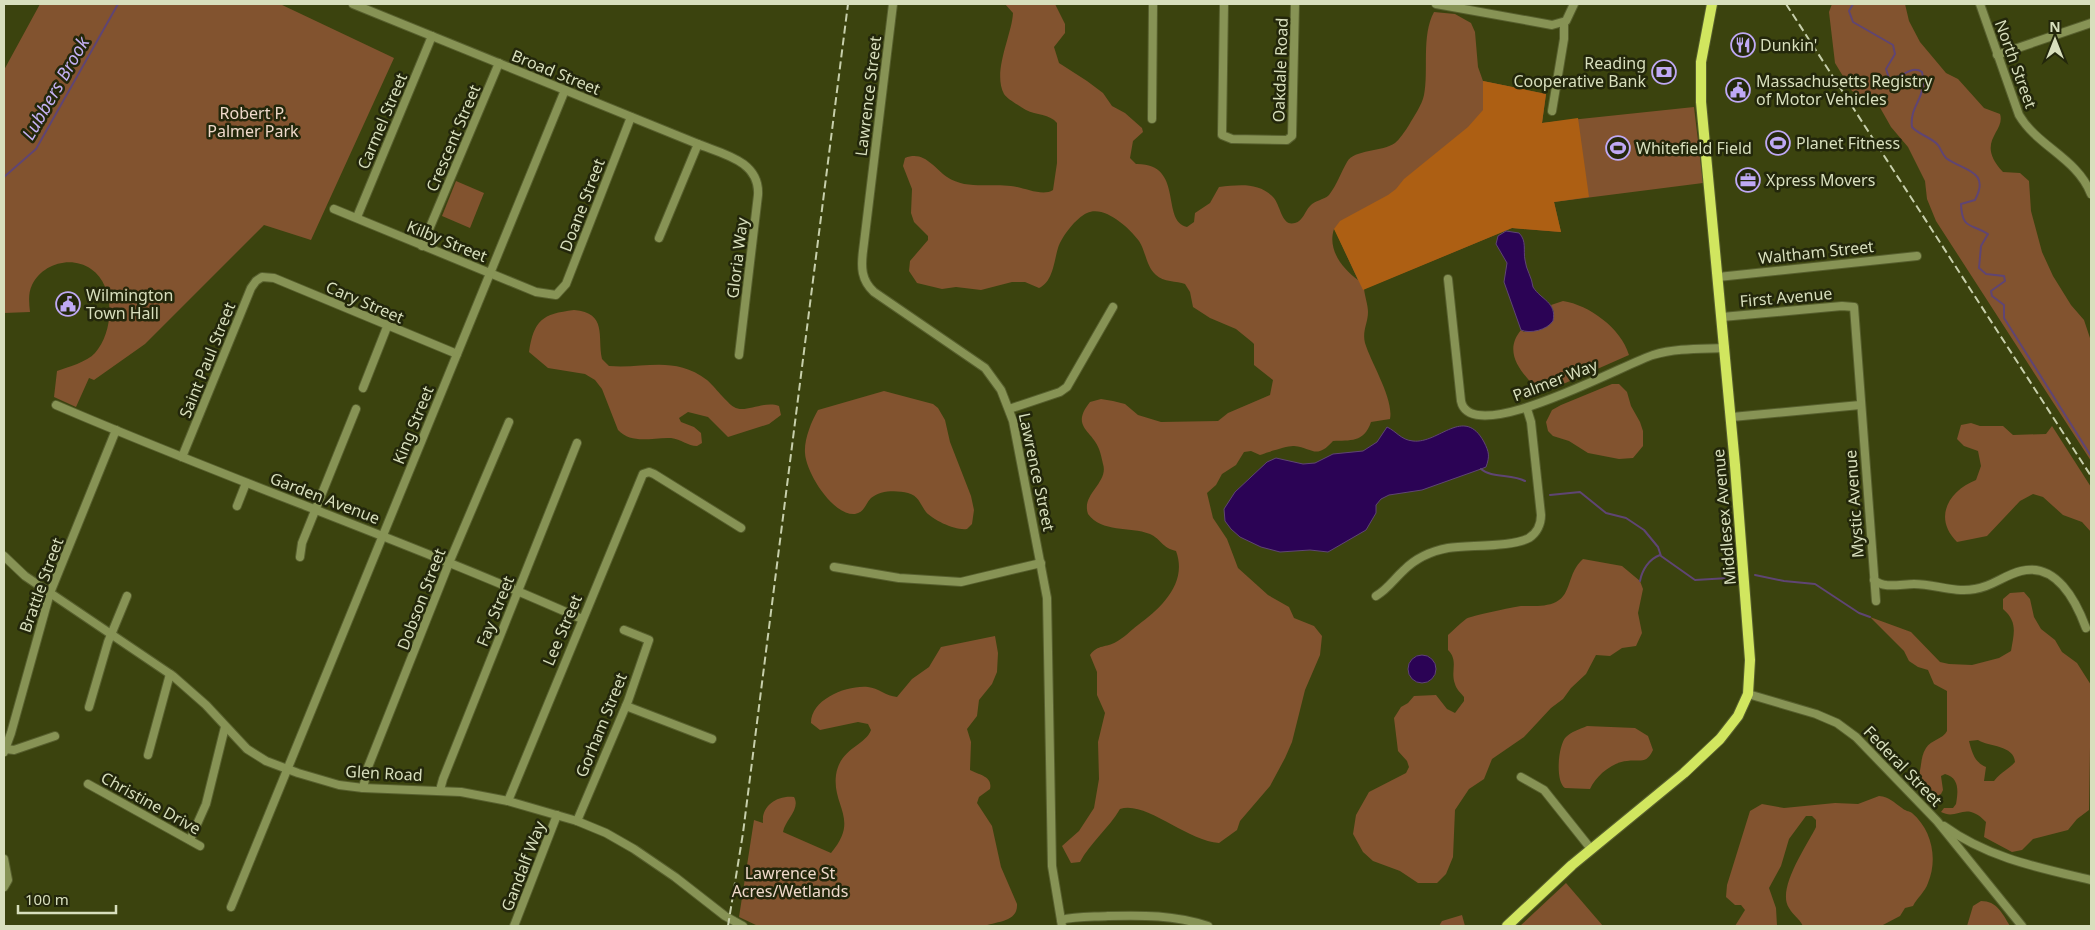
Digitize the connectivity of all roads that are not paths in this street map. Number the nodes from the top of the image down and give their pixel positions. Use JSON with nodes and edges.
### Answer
{"nodes":[{"id":1,"x":353,"y":4,"type":"edge"},
{"id":2,"x":893,"y":4,"type":"edge"},
{"id":3,"x":1153,"y":4,"type":"edge"},
{"id":4,"x":1224,"y":4,"type":"edge"},
{"id":5,"x":1296,"y":4,"type":"edge"},
{"id":6,"x":1436,"y":4,"type":"edge"},
{"id":7,"x":1574,"y":4,"type":"edge"},
{"id":8,"x":1712,"y":4,"type":"edge"},
{"id":9,"x":1980,"y":4,"type":"edge"},
{"id":10,"x":1564,"y":23,"type":"junction"},
{"id":11,"x":2091,"y":23,"type":"edge"},
{"id":12,"x":432,"y":36,"type":"junction"},
{"id":13,"x":1997,"y":55,"type":"junction"},
{"id":14,"x":499,"y":63,"type":"junction"},
{"id":15,"x":565,"y":90,"type":"junction"},
{"id":16,"x":1552,"y":111,"type":"dead end"},
{"id":17,"x":631,"y":117,"type":"junction"},
{"id":18,"x":1152,"y":120,"type":"dead end"},
{"id":19,"x":698,"y":144,"type":"junction"},
{"id":20,"x":748,"y":167,"type":"joint"},
{"id":21,"x":2091,"y":194,"type":"edge"},
{"id":22,"x":334,"y":209,"type":"dead end"},
{"id":23,"x":357,"y":217,"type":"junction"},
{"id":24,"x":659,"y":238,"type":"dead end"},
{"id":25,"x":422,"y":246,"type":"junction"},
{"id":26,"x":1917,"y":256,"type":"dead end"},
{"id":27,"x":490,"y":273,"type":"junction"},
{"id":28,"x":262,"y":276,"type":"joint"},
{"id":29,"x":1718,"y":277,"type":"junction"},
{"id":30,"x":1448,"y":279,"type":"dead end"},
{"id":31,"x":551,"y":296,"type":"joint"},
{"id":32,"x":1853,"y":306,"type":"joint"},
{"id":33,"x":1113,"y":307,"type":"dead end"},
{"id":34,"x":1722,"y":317,"type":"junction"},
{"id":35,"x":387,"y":327,"type":"junction"},
{"id":36,"x":1725,"y":348,"type":"junction"},
{"id":37,"x":457,"y":354,"type":"junction"},
{"id":38,"x":739,"y":355,"type":"dead end"},
{"id":39,"x":362,"y":388,"type":"dead end"},
{"id":40,"x":56,"y":405,"type":"dead end"},
{"id":41,"x":1860,"y":405,"type":"junction"},
{"id":42,"x":1009,"y":408,"type":"junction"},
{"id":43,"x":356,"y":409,"type":"dead end"},
{"id":44,"x":1527,"y":409,"type":"junction"},
{"id":45,"x":1732,"y":417,"type":"junction"},
{"id":46,"x":509,"y":422,"type":"dead end"},
{"id":47,"x":116,"y":430,"type":"junction"},
{"id":48,"x":577,"y":443,"type":"dead end"},
{"id":49,"x":182,"y":457,"type":"junction"},
{"id":50,"x":246,"y":483,"type":"junction"},
{"id":51,"x":237,"y":506,"type":"dead end"},
{"id":52,"x":316,"y":509,"type":"junction"},
{"id":53,"x":741,"y":528,"type":"dead end"},
{"id":54,"x":382,"y":535,"type":"junction"},
{"id":55,"x":4,"y":556,"type":"edge"},
{"id":56,"x":300,"y":557,"type":"dead end"},
{"id":57,"x":449,"y":563,"type":"junction"},
{"id":58,"x":1042,"y":563,"type":"junction"},
{"id":59,"x":834,"y":567,"type":"dead end"},
{"id":60,"x":1874,"y":580,"type":"junction"},
{"id":61,"x":517,"y":591,"type":"junction"},
{"id":62,"x":50,"y":593,"type":"junction"},
{"id":63,"x":127,"y":596,"type":"dead end"},
{"id":64,"x":1376,"y":596,"type":"dead end"},
{"id":65,"x":1876,"y":601,"type":"dead end"},
{"id":66,"x":582,"y":619,"type":"junction"},
{"id":67,"x":2086,"y":628,"type":"dead end"},
{"id":68,"x":624,"y":630,"type":"dead end"},
{"id":69,"x":112,"y":635,"type":"junction"},
{"id":70,"x":170,"y":674,"type":"junction"},
{"id":71,"x":1748,"y":694,"type":"junction"},
{"id":72,"x":626,"y":706,"type":"junction"},
{"id":73,"x":90,"y":707,"type":"dead end"},
{"id":74,"x":225,"y":727,"type":"junction"},
{"id":75,"x":55,"y":736,"type":"dead end"},
{"id":76,"x":712,"y":739,"type":"dead end"},
{"id":77,"x":5,"y":750,"type":"edge"},
{"id":78,"x":148,"y":755,"type":"dead end"},
{"id":79,"x":287,"y":770,"type":"junction"},
{"id":80,"x":1521,"y":777,"type":"dead end"},
{"id":81,"x":88,"y":784,"type":"dead end"},
{"id":82,"x":363,"y":788,"type":"junction"},
{"id":83,"x":440,"y":790,"type":"junction"},
{"id":84,"x":508,"y":801,"type":"junction"},
{"id":85,"x":558,"y":815,"type":"junction"},
{"id":86,"x":577,"y":821,"type":"junction"},
{"id":87,"x":1937,"y":821,"type":"junction"},
{"id":88,"x":190,"y":840,"type":"junction"},
{"id":89,"x":200,"y":846,"type":"dead end"},
{"id":90,"x":1977,"y":846,"type":"junction"},
{"id":91,"x":1591,"y":849,"type":"junction"},
{"id":92,"x":1966,"y":858,"type":"junction"},
{"id":93,"x":4,"y":859,"type":"edge"},
{"id":94,"x":2091,"y":880,"type":"edge"},
{"id":95,"x":5,"y":886,"type":"edge"},
{"id":96,"x":231,"y":907,"type":"dead end"},
{"id":97,"x":1061,"y":923,"type":"edge"},
{"id":98,"x":514,"y":926,"type":"edge"},
{"id":99,"x":743,"y":926,"type":"edge"},
{"id":100,"x":1208,"y":926,"type":"edge"},
{"id":101,"x":1507,"y":926,"type":"edge"},
{"id":102,"x":2022,"y":926,"type":"edge"}],
"edges":[{"from":1,"to":12,"type":"street","name":"Broad Street"},
{"from":2,"to":42,"type":"street","name":"Lawrence Street"},
{"from":3,"to":18,"type":"street"},
{"from":4,"to":5,"type":"street","name":"Oakdale Road"},
{"from":6,"to":10,"type":"street"},
{"from":7,"to":10,"type":"street"},
{"from":8,"to":29,"type":"main road","name":"Middlesex Avenue"},
{"from":9,"to":13,"type":"street","name":"North Street"},
{"from":10,"to":16,"type":"street"},
{"from":11,"to":13,"type":"street"},
{"from":12,"to":14,"type":"street","name":"Broad Street"},
{"from":12,"to":23,"type":"street","name":"Carmel Street"},
{"from":13,"to":21,"type":"street","name":"North Street"},
{"from":14,"to":15,"type":"street","name":"Broad Street"},
{"from":14,"to":25,"type":"street","name":"Crescent Street"},
{"from":15,"to":17,"type":"street","name":"Broad Street"},
{"from":15,"to":27,"type":"street","name":"King Street"},
{"from":17,"to":19,"type":"street","name":"Broad Street"},
{"from":17,"to":31,"type":"street","name":"Doane Street"},
{"from":19,"to":20,"type":"street","name":"Broad Street"},
{"from":19,"to":24,"type":"street"},
{"from":20,"to":38,"type":"street","name":"Gloria Way"},
{"from":22,"to":23,"type":"street","name":"Kilby Street"},
{"from":23,"to":25,"type":"street","name":"Kilby Street"},
{"from":25,"to":27,"type":"street","name":"Kilby Street"},
{"from":26,"to":29,"type":"street","name":"Waltham Street"},
{"from":27,"to":31,"type":"street","name":"Kilby Street"},
{"from":27,"to":37,"type":"street","name":"King Street"},
{"from":28,"to":35,"type":"street","name":"Cary Street"},
{"from":28,"to":49,"type":"street","name":"Saint Paul Street"},
{"from":29,"to":34,"type":"main road","name":"Middlesex Avenue"},
{"from":30,"to":44,"type":"street","name":"Palmer Way"},
{"from":32,"to":34,"type":"street","name":"First Avenue"},
{"from":32,"to":41,"type":"street","name":"Mystic Avenue"},
{"from":33,"to":42,"type":"street"},
{"from":34,"to":36,"type":"main road","name":"Middlesex Avenue"},
{"from":35,"to":37,"type":"street","name":"Cary Street"},
{"from":35,"to":39,"type":"street"},
{"from":36,"to":44,"type":"street","name":"Palmer Way"},
{"from":36,"to":45,"type":"main road","name":"Middlesex Avenue"},
{"from":37,"to":54,"type":"street","name":"King Street"},
{"from":40,"to":47,"type":"street","name":"Garden Avenue"},
{"from":41,"to":45,"type":"street"},
{"from":41,"to":60,"type":"street","name":"Mystic Avenue"},
{"from":42,"to":58,"type":"street","name":"Lawrence Street"},
{"from":43,"to":52,"type":"street"},
{"from":44,"to":64,"type":"street"},
{"from":45,"to":71,"type":"main road","name":"Middlesex Avenue"},
{"from":46,"to":57,"type":"street","name":"Dobson Street"},
{"from":47,"to":49,"type":"street","name":"Garden Avenue"},
{"from":47,"to":62,"type":"street","name":"Brattle Street"},
{"from":48,"to":61,"type":"street","name":"Fay Street"},
{"from":49,"to":50,"type":"street","name":"Garden Avenue"},
{"from":50,"to":51,"type":"street"},
{"from":50,"to":52,"type":"street","name":"Garden Avenue"},
{"from":52,"to":54,"type":"street","name":"Garden Avenue"},
{"from":52,"to":56,"type":"street"},
{"from":53,"to":66,"type":"street","name":"Lee Street"},
{"from":54,"to":57,"type":"street","name":"Garden Avenue"},
{"from":54,"to":79,"type":"street","name":"King Street"},
{"from":55,"to":62,"type":"street","name":"Glen Road"},
{"from":57,"to":61,"type":"street","name":"Garden Avenue"},
{"from":57,"to":82,"type":"street","name":"Dobson Street"},
{"from":58,"to":59,"type":"street"},
{"from":58,"to":97,"type":"street","name":"Lawrence Street"},
{"from":60,"to":65,"type":"street","name":"Mystic Avenue"},
{"from":60,"to":67,"type":"street"},
{"from":61,"to":66,"type":"street","name":"Garden Avenue"},
{"from":61,"to":83,"type":"street","name":"Fay Street"},
{"from":62,"to":69,"type":"street","name":"Glen Road"},
{"from":62,"to":77,"type":"street","name":"Brattle Street"},
{"from":63,"to":69,"type":"street"},
{"from":66,"to":84,"type":"street","name":"Lee Street"},
{"from":68,"to":72,"type":"street","name":"Gorham Street"},
{"from":69,"to":70,"type":"street","name":"Glen Road"},
{"from":69,"to":73,"type":"street"},
{"from":70,"to":74,"type":"street","name":"Glen Road"},
{"from":70,"to":78,"type":"street"},
{"from":71,"to":87,"type":"street","name":"Federal Street"},
{"from":71,"to":91,"type":"main road","name":"Middlesex Avenue"},
{"from":72,"to":76,"type":"street"},
{"from":72,"to":86,"type":"street","name":"Gorham Street"},
{"from":74,"to":79,"type":"street","name":"Glen Road"},
{"from":74,"to":88,"type":"street"},
{"from":75,"to":77,"type":"street"},
{"from":79,"to":82,"type":"street","name":"Glen Road"},
{"from":79,"to":96,"type":"street","name":"King Street"},
{"from":80,"to":91,"type":"street"},
{"from":81,"to":88,"type":"street","name":"Christine Drive"},
{"from":82,"to":83,"type":"street","name":"Glen Road"},
{"from":83,"to":84,"type":"street","name":"Glen Road"},
{"from":84,"to":85,"type":"street","name":"Glen Road"},
{"from":85,"to":86,"type":"street","name":"Glen Road"},
{"from":85,"to":98,"type":"street","name":"Gandalf Way"},
{"from":86,"to":99,"type":"street","name":"Glen Road"},
{"from":87,"to":90,"type":"street"},
{"from":87,"to":92,"type":"street","name":"Federal Street"},
{"from":88,"to":89,"type":"street","name":"Christine Drive"},
{"from":90,"to":92,"type":"street"},
{"from":90,"to":94,"type":"street"},
{"from":91,"to":101,"type":"main road","name":"Middlesex Avenue"},
{"from":92,"to":102,"type":"street","name":"Federal Street"},
{"from":93,"to":95,"type":"street"},
{"from":97,"to":100,"type":"street"}]}
